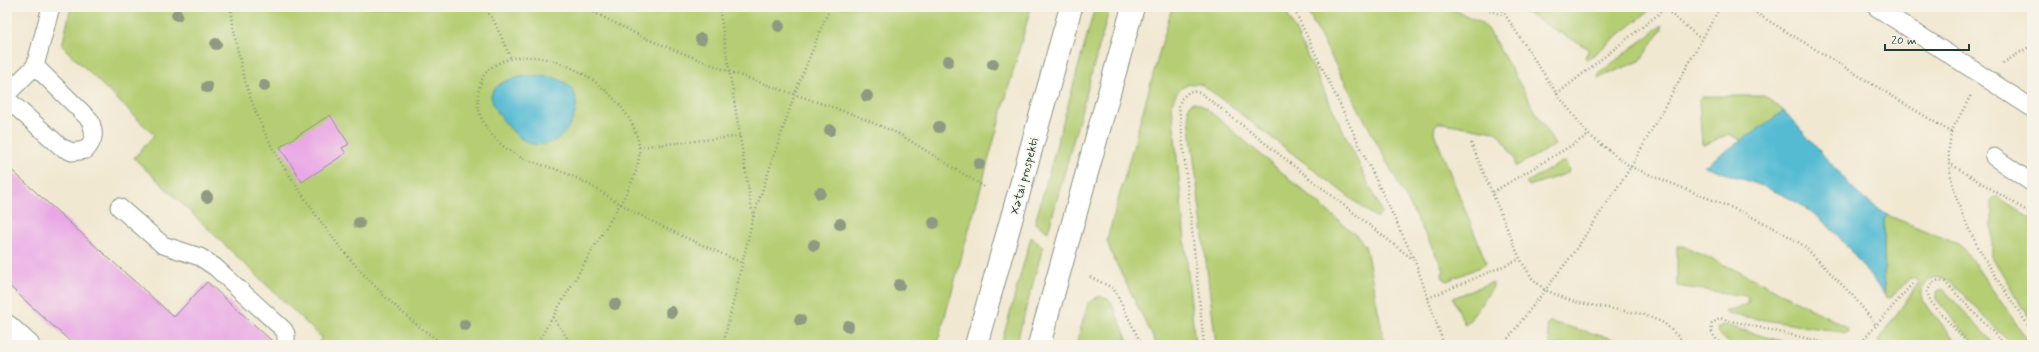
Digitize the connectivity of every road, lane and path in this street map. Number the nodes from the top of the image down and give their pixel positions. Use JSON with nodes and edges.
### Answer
{"nodes":[{"id":1,"x":51,"y":7,"type":"edge"},
{"id":2,"x":231,"y":7,"type":"edge"},
{"id":3,"x":484,"y":7,"type":"edge"},
{"id":4,"x":583,"y":7,"type":"edge"},
{"id":5,"x":719,"y":7,"type":"edge"},
{"id":6,"x":830,"y":7,"type":"edge"},
{"id":7,"x":1071,"y":7,"type":"edge"},
{"id":8,"x":1133,"y":7,"type":"edge"},
{"id":9,"x":1294,"y":7,"type":"edge"},
{"id":10,"x":1482,"y":7,"type":"edge"},
{"id":11,"x":1500,"y":7,"type":"edge"},
{"id":12,"x":1720,"y":7,"type":"edge"},
{"id":13,"x":1746,"y":7,"type":"edge"},
{"id":14,"x":1876,"y":7,"type":"edge"},
{"id":15,"x":1504,"y":16,"type":"junction"},
{"id":16,"x":1701,"y":39,"type":"junction"},
{"id":17,"x":511,"y":58,"type":"junction"},
{"id":18,"x":35,"y":66,"type":"junction"},
{"id":19,"x":730,"y":72,"type":"junction"},
{"id":20,"x":794,"y":93,"type":"junction"},
{"id":21,"x":7,"y":94,"type":"edge"},
{"id":22,"x":1557,"y":94,"type":"junction"},
{"id":23,"x":7,"y":100,"type":"edge"},
{"id":24,"x":2032,"y":108,"type":"edge"},
{"id":25,"x":1589,"y":135,"type":"junction"},
{"id":26,"x":741,"y":136,"type":"junction"},
{"id":27,"x":1471,"y":143,"type":"dead end"},
{"id":28,"x":639,"y":147,"type":"junction"},
{"id":29,"x":1994,"y":157,"type":"dead end"},
{"id":30,"x":1949,"y":162,"type":"junction"},
{"id":31,"x":1631,"y":166,"type":"junction"},
{"id":32,"x":2032,"y":182,"type":"edge"},
{"id":33,"x":986,"y":188,"type":"dead end"},
{"id":34,"x":1493,"y":192,"type":"junction"},
{"id":35,"x":620,"y":204,"type":"junction"},
{"id":36,"x":119,"y":207,"type":"dead end"},
{"id":37,"x":2032,"y":214,"type":"edge"},
{"id":38,"x":753,"y":218,"type":"junction"},
{"id":39,"x":1520,"y":259,"type":"junction"},
{"id":40,"x":1415,"y":261,"type":"junction"},
{"id":41,"x":743,"y":263,"type":"junction"},
{"id":42,"x":1090,"y":277,"type":"dead end"},
{"id":43,"x":1912,"y":284,"type":"dead end"},
{"id":44,"x":1545,"y":290,"type":"junction"},
{"id":45,"x":1428,"y":298,"type":"junction"},
{"id":46,"x":552,"y":317,"type":"junction"},
{"id":47,"x":7,"y":326,"type":"edge"},
{"id":48,"x":1876,"y":326,"type":"junction"},
{"id":49,"x":2032,"y":332,"type":"edge"},
{"id":50,"x":28,"y":345,"type":"edge"},
{"id":51,"x":286,"y":345,"type":"edge"},
{"id":52,"x":445,"y":345,"type":"edge"},
{"id":53,"x":536,"y":345,"type":"edge"},
{"id":54,"x":572,"y":345,"type":"edge"},
{"id":55,"x":723,"y":345,"type":"edge"},
{"id":56,"x":976,"y":345,"type":"edge"},
{"id":57,"x":1039,"y":345,"type":"edge"},
{"id":58,"x":1142,"y":345,"type":"edge"},
{"id":59,"x":1204,"y":345,"type":"edge"},
{"id":60,"x":1444,"y":345,"type":"edge"},
{"id":61,"x":1503,"y":345,"type":"edge"},
{"id":62,"x":1687,"y":345,"type":"edge"},
{"id":63,"x":1722,"y":345,"type":"edge"},
{"id":64,"x":1835,"y":345,"type":"edge"},
{"id":65,"x":1859,"y":345,"type":"edge"},
{"id":66,"x":1969,"y":345,"type":"edge"},
{"id":67,"x":2004,"y":345,"type":"edge"}],
"edges":[{"from":1,"to":18,"type":"lane"},
{"from":2,"to":52,"type":"path"},
{"from":3,"to":17,"type":"path"},
{"from":4,"to":19,"type":"path"},
{"from":5,"to":19,"type":"path"},
{"from":6,"to":20,"type":"path"},
{"from":7,"to":56,"type":"street","name":"Xətai prospekti"},
{"from":8,"to":57,"type":"street"},
{"from":9,"to":40,"type":"path"},
{"from":10,"to":15,"type":"path"},
{"from":11,"to":15,"type":"path"},
{"from":12,"to":16,"type":"path"},
{"from":13,"to":30,"type":"path"},
{"from":14,"to":24,"type":"lane"},
{"from":15,"to":22,"type":"path"},
{"from":16,"to":22,"type":"path"},
{"from":16,"to":31,"type":"path"},
{"from":17,"to":28,"type":"path"},
{"from":17,"to":35,"type":"path"},
{"from":18,"to":21,"type":"lane"},
{"from":18,"to":23,"type":"lane"},
{"from":19,"to":20,"type":"path"},
{"from":19,"to":26,"type":"path"},
{"from":20,"to":33,"type":"path"},
{"from":20,"to":38,"type":"path"},
{"from":22,"to":25,"type":"path"},
{"from":25,"to":31,"type":"path"},
{"from":25,"to":34,"type":"path"},
{"from":26,"to":28,"type":"path"},
{"from":26,"to":38,"type":"path"},
{"from":27,"to":34,"type":"path"},
{"from":28,"to":35,"type":"path"},
{"from":29,"to":32,"type":"lane"},
{"from":30,"to":37,"type":"path"},
{"from":30,"to":49,"type":"path"},
{"from":31,"to":44,"type":"path"},
{"from":31,"to":48,"type":"path"},
{"from":34,"to":39,"type":"path"},
{"from":35,"to":41,"type":"path"},
{"from":35,"to":46,"type":"path"},
{"from":36,"to":51,"type":"lane"},
{"from":38,"to":41,"type":"path"},
{"from":39,"to":44,"type":"path"},
{"from":39,"to":45,"type":"path"},
{"from":40,"to":45,"type":"path"},
{"from":40,"to":59,"type":"path"},
{"from":41,"to":55,"type":"path"},
{"from":42,"to":58,"type":"path"},
{"from":43,"to":48,"type":"path"},
{"from":44,"to":61,"type":"path"},
{"from":44,"to":62,"type":"path"},
{"from":45,"to":60,"type":"path"},
{"from":46,"to":53,"type":"path"},
{"from":46,"to":54,"type":"path"},
{"from":47,"to":50,"type":"street"},
{"from":48,"to":65,"type":"path"},
{"from":63,"to":64,"type":"path"},
{"from":66,"to":67,"type":"path"}]}
